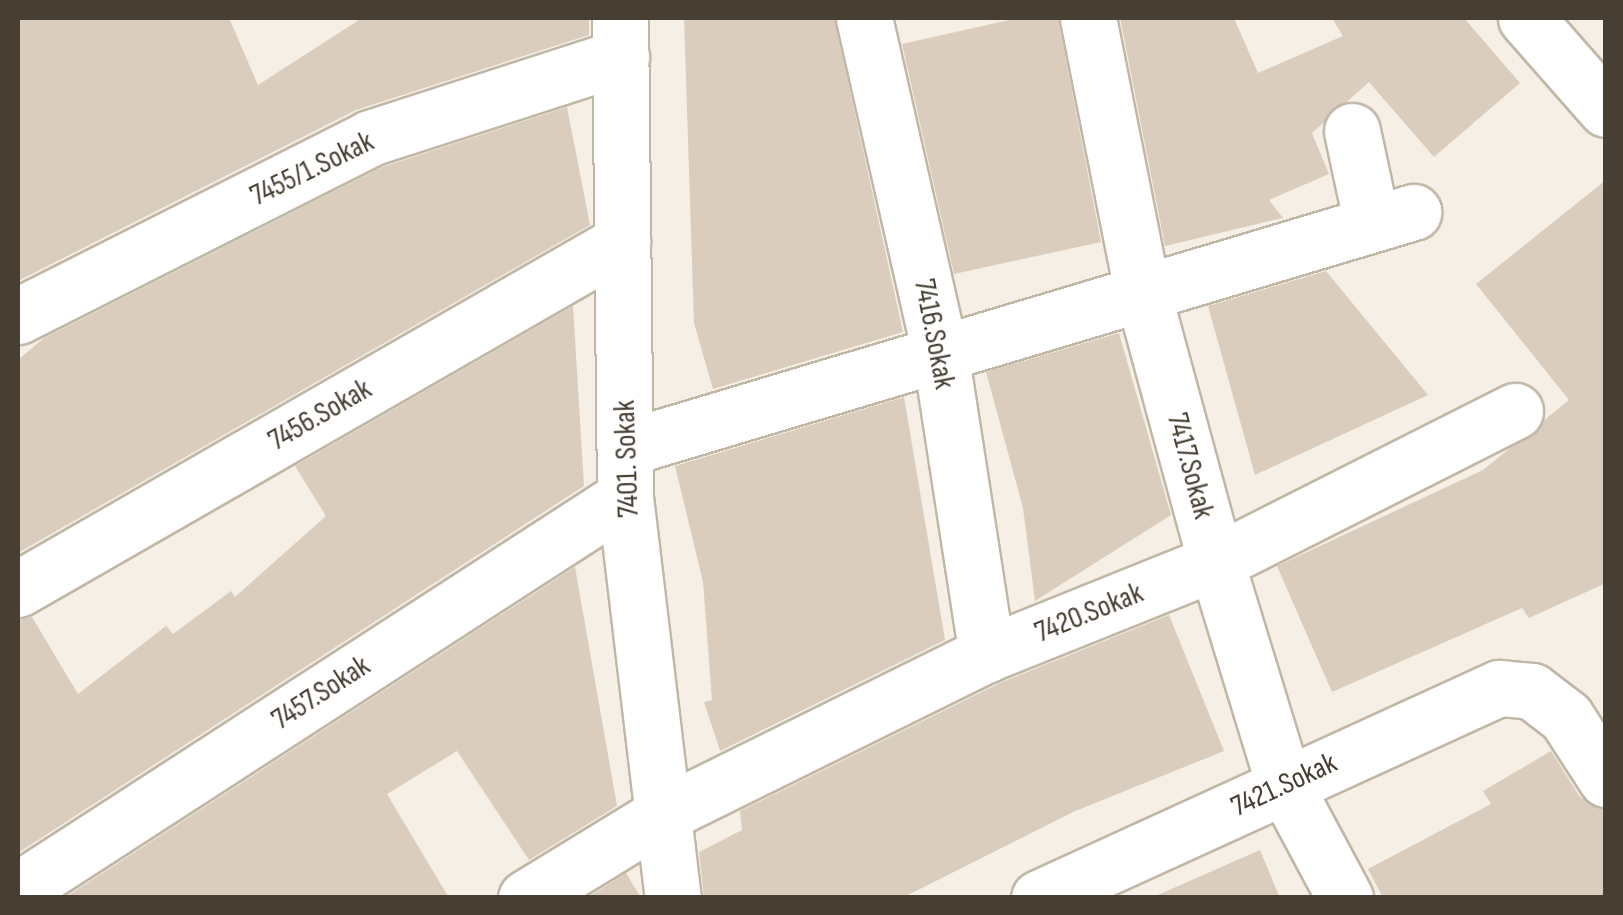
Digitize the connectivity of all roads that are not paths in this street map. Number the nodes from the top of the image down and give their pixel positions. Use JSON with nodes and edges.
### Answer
{"nodes":[{"id":1,"x":864,"y":18,"type":"edge"},
{"id":2,"x":1088,"y":18,"type":"edge"},
{"id":3,"x":1526,"y":18,"type":"edge"},
{"id":4,"x":621,"y":37,"type":"edge"},
{"id":5,"x":1588,"y":56,"type":"edge"},
{"id":6,"x":1606,"y":109,"type":"edge"},
{"id":7,"x":1352,"y":132,"type":"dead end"},
{"id":8,"x":622,"y":242,"type":"junction"},
{"id":9,"x":1142,"y":290,"type":"junction"},
{"id":10,"x":18,"y":316,"type":"edge"},
{"id":11,"x":940,"y":352,"type":"junction"},
{"id":12,"x":1515,"y":411,"type":"dead end"},
{"id":13,"x":625,"y":472,"type":"junction"},
{"id":14,"x":1216,"y":562,"type":"junction"},
{"id":15,"x":18,"y":589,"type":"edge"},
{"id":16,"x":987,"y":654,"type":"junction"},
{"id":17,"x":1606,"y":779,"type":"edge"},
{"id":18,"x":1284,"y":784,"type":"junction"},
{"id":19,"x":664,"y":814,"type":"junction"},
{"id":20,"x":18,"y":893,"type":"edge"},
{"id":21,"x":526,"y":898,"type":"edge"},
{"id":22,"x":673,"y":898,"type":"edge"},
{"id":23,"x":1039,"y":898,"type":"edge"},
{"id":24,"x":1346,"y":898,"type":"edge"}],
"edges":[{"from":1,"to":11,"type":"street","name":"7416.Sokak"},
{"from":2,"to":9,"type":"street","name":"7417.Sokak"},
{"from":3,"to":5,"type":"street"},
{"from":4,"to":8,"type":"street","name":"7401. Sokak"},
{"from":4,"to":10,"type":"street","name":"7455/1.Sokak"},
{"from":5,"to":6,"type":"street"},
{"from":7,"to":9,"type":"street","name":"7457.Sokak"},
{"from":8,"to":13,"type":"street","name":"7401. Sokak"},
{"from":8,"to":15,"type":"street","name":"7456.Sokak"},
{"from":9,"to":11,"type":"street","name":"7457.Sokak"},
{"from":9,"to":14,"type":"street","name":"7417.Sokak"},
{"from":11,"to":13,"type":"street","name":"7457.Sokak"},
{"from":11,"to":16,"type":"street","name":"7416.Sokak"},
{"from":12,"to":14,"type":"street","name":"7420.Sokak"},
{"from":13,"to":19,"type":"street","name":"7401. Sokak"},
{"from":13,"to":20,"type":"street","name":"7457.Sokak"},
{"from":14,"to":16,"type":"street","name":"7420.Sokak"},
{"from":14,"to":18,"type":"street","name":"7417.Sokak"},
{"from":16,"to":19,"type":"street","name":"7420.Sokak"},
{"from":17,"to":18,"type":"street","name":"7421.Sokak"},
{"from":18,"to":23,"type":"street","name":"7421.Sokak"},
{"from":18,"to":24,"type":"street","name":"7417.Sokak"},
{"from":19,"to":21,"type":"street","name":"7420.Sokak"},
{"from":19,"to":22,"type":"street","name":"7401. Sokak"}]}
